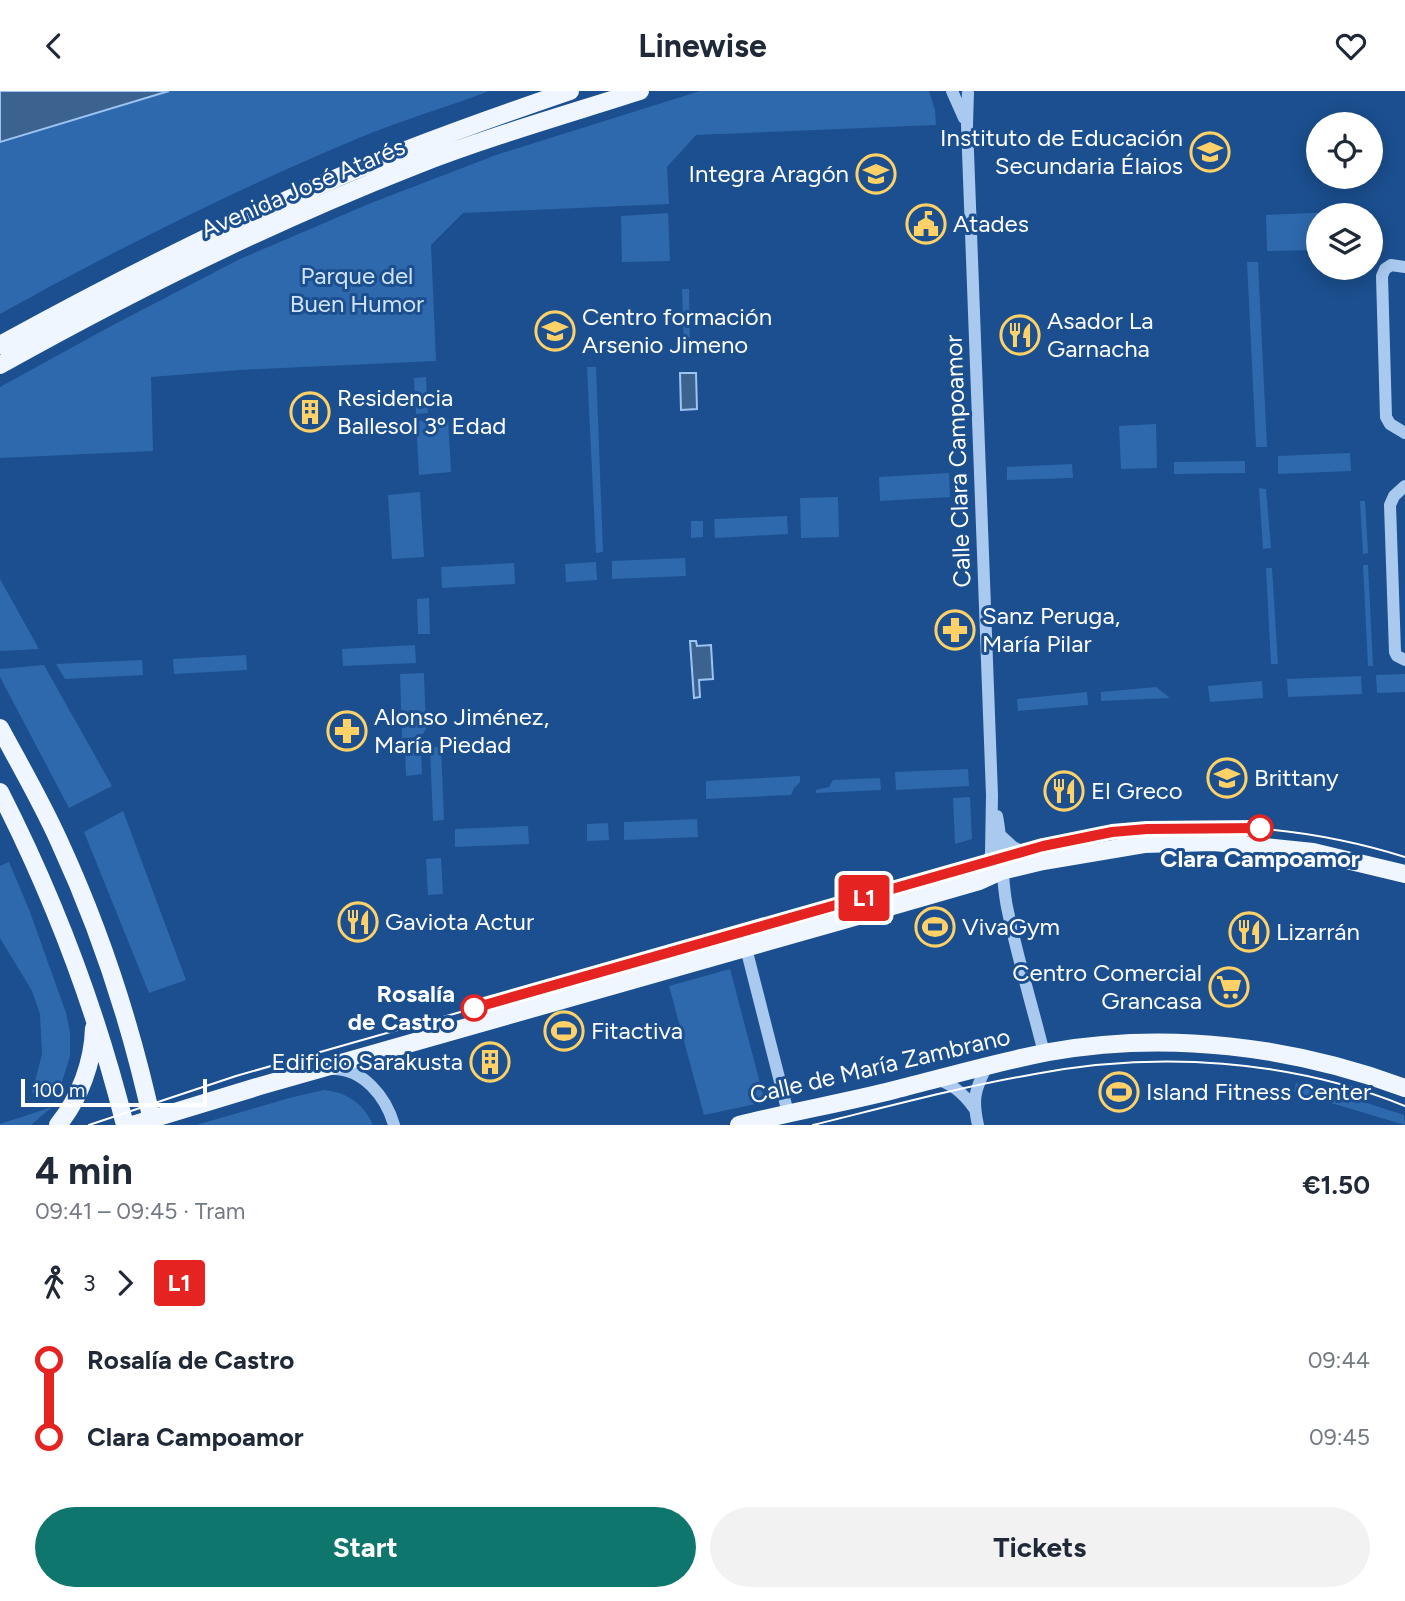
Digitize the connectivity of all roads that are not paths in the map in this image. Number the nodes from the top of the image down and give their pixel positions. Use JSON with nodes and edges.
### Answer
{"nodes":[{"id":1,"x":570,"y":91,"type":"edge"},
{"id":2,"x":640,"y":91,"type":"edge"},
{"id":3,"x":952,"y":91,"type":"edge"},
{"id":4,"x":968,"y":91,"type":"edge"},
{"id":5,"x":967,"y":125,"type":"junction"},
{"id":6,"x":1405,"y":267,"type":"edge"},
{"id":7,"x":0,"y":345,"type":"edge"},
{"id":8,"x":0,"y":366,"type":"edge"},
{"id":9,"x":1402,"y":430,"type":"edge"},
{"id":10,"x":1403,"y":490,"type":"edge"},
{"id":11,"x":1405,"y":660,"type":"edge"},
{"id":12,"x":0,"y":728,"type":"edge"},
{"id":13,"x":0,"y":792,"type":"edge"},
{"id":14,"x":992,"y":795,"type":"junction"},
{"id":15,"x":1001,"y":836,"type":"junction"},
{"id":16,"x":1042,"y":861,"type":"junction"},
{"id":17,"x":1001,"y":871,"type":"junction"},
{"id":18,"x":1402,"y":871,"type":"edge"},
{"id":19,"x":979,"y":881,"type":"junction"},
{"id":20,"x":746,"y":948,"type":"junction"},
{"id":21,"x":94,"y":1021,"type":"junction"},
{"id":22,"x":1044,"y":1053,"type":"junction"},
{"id":23,"x":987,"y":1066,"type":"junction"},
{"id":24,"x":325,"y":1068,"type":"junction"},
{"id":25,"x":935,"y":1079,"type":"junction"},
{"id":26,"x":1405,"y":1088,"type":"edge"},
{"id":27,"x":974,"y":1108,"type":"junction"},
{"id":28,"x":788,"y":1113,"type":"junction"},
{"id":29,"x":152,"y":1122,"type":"edge"},
{"id":30,"x":58,"y":1125,"type":"edge"},
{"id":31,"x":125,"y":1125,"type":"edge"},
{"id":32,"x":132,"y":1125,"type":"edge"},
{"id":33,"x":394,"y":1125,"type":"edge"},
{"id":34,"x":738,"y":1125,"type":"edge"},
{"id":35,"x":978,"y":1125,"type":"edge"}],
"edges":[{"from":1,"to":7,"type":"main road","name":"Avenida José Atarés"},
{"from":2,"to":8,"type":"main road","name":"Avenida José Atarés"},
{"from":3,"to":5,"type":"street","name":"Calle Clara Campoamor"},
{"from":4,"to":5,"type":"street","name":"Calle Clara Campoamor"},
{"from":5,"to":14,"type":"street","name":"Calle Clara Campoamor"},
{"from":6,"to":9,"type":"street"},
{"from":10,"to":11,"type":"street"},
{"from":12,"to":29,"type":"main road"},
{"from":13,"to":21,"type":"main road"},
{"from":14,"to":15,"type":"street","name":"Calle Clara Campoamor"},
{"from":14,"to":19,"type":"street","name":"Calle Clara Campoamor"},
{"from":15,"to":16,"type":"street"},
{"from":15,"to":17,"type":"street","name":"Calle Clara Campoamor"},
{"from":16,"to":17,"type":"main road"},
{"from":16,"to":18,"type":"main road"},
{"from":17,"to":19,"type":"main road"},
{"from":17,"to":22,"type":"street","name":"Calle Clara Campoamor"},
{"from":19,"to":20,"type":"main road"},
{"from":20,"to":24,"type":"main road"},
{"from":20,"to":28,"type":"street"},
{"from":21,"to":30,"type":"main road"},
{"from":21,"to":31,"type":"main road"},
{"from":22,"to":23,"type":"main road","name":"Calle de María Zambrano"},
{"from":22,"to":26,"type":"main road","name":"Calle de María Zambrano"},
{"from":23,"to":25,"type":"main road","name":"Calle de María Zambrano"},
{"from":23,"to":27,"type":"street"},
{"from":24,"to":29,"type":"main road"},
{"from":24,"to":33,"type":"street"},
{"from":25,"to":27,"type":"street"},
{"from":25,"to":28,"type":"main road","name":"Calle de María Zambrano"},
{"from":27,"to":35,"type":"street"},
{"from":28,"to":34,"type":"main road","name":"Calle de María Zambrano"},
{"from":29,"to":32,"type":"main road"}]}
